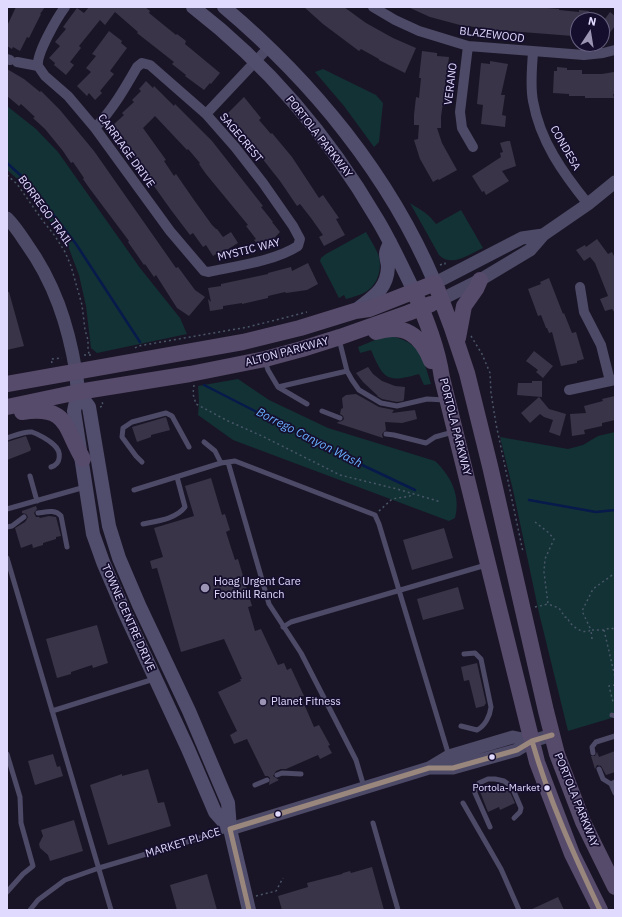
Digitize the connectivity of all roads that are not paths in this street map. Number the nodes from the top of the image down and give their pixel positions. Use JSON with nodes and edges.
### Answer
{"nodes":[{"id":1,"x":65,"y":7,"type":"edge"},
{"id":2,"x":193,"y":7,"type":"edge"},
{"id":3,"x":224,"y":7,"type":"edge"},
{"id":4,"x":373,"y":7,"type":"edge"},
{"id":5,"x":468,"y":46,"type":"junction"},
{"id":6,"x":269,"y":47,"type":"junction"},
{"id":7,"x":615,"y":50,"type":"edge"},
{"id":8,"x":533,"y":52,"type":"junction"},
{"id":9,"x":12,"y":60,"type":"edge"},
{"id":10,"x":256,"y":61,"type":"junction"},
{"id":11,"x":38,"y":66,"type":"junction"},
{"id":12,"x":206,"y":114,"type":"junction"},
{"id":13,"x":95,"y":128,"type":"junction"},
{"id":14,"x":473,"y":147,"type":"dead end"},
{"id":15,"x":615,"y":182,"type":"edge"},
{"id":16,"x":588,"y":204,"type":"junction"},
{"id":17,"x":7,"y":218,"type":"edge"},
{"id":18,"x":543,"y":235,"type":"junction"},
{"id":19,"x":390,"y":242,"type":"junction"},
{"id":20,"x":298,"y":246,"type":"joint"},
{"id":21,"x":204,"y":271,"type":"joint"},
{"id":22,"x":480,"y":280,"type":"junction"},
{"id":23,"x":435,"y":283,"type":"junction"},
{"id":24,"x":580,"y":287,"type":"dead end"},
{"id":25,"x":414,"y":291,"type":"junction"},
{"id":26,"x":442,"y":299,"type":"junction"},
{"id":27,"x":422,"y":308,"type":"junction"},
{"id":28,"x":355,"y":311,"type":"junction"},
{"id":29,"x":339,"y":337,"type":"junction"},
{"id":30,"x":464,"y":338,"type":"junction"},
{"id":31,"x":265,"y":359,"type":"junction"},
{"id":32,"x":347,"y":371,"type":"junction"},
{"id":33,"x":76,"y":372,"type":"junction"},
{"id":34,"x":442,"y":378,"type":"junction"},
{"id":35,"x":612,"y":381,"type":"edge"},
{"id":36,"x":7,"y":384,"type":"edge"},
{"id":37,"x":278,"y":387,"type":"junction"},
{"id":38,"x":569,"y":390,"type":"dead end"},
{"id":39,"x":78,"y":392,"type":"junction"},
{"id":40,"x":448,"y":400,"type":"junction"},
{"id":41,"x":307,"y":404,"type":"dead end"},
{"id":42,"x":7,"y":407,"type":"edge"},
{"id":43,"x":322,"y":411,"type":"dead end"},
{"id":44,"x":7,"y":415,"type":"edge"},
{"id":45,"x":340,"y":418,"type":"dead end"},
{"id":46,"x":456,"y":432,"type":"junction"},
{"id":47,"x":386,"y":434,"type":"dead end"},
{"id":48,"x":7,"y":438,"type":"edge"},
{"id":49,"x":204,"y":442,"type":"dead end"},
{"id":50,"x":189,"y":447,"type":"dead end"},
{"id":51,"x":82,"y":459,"type":"junction"},
{"id":52,"x":142,"y":462,"type":"dead end"},
{"id":53,"x":228,"y":462,"type":"junction"},
{"id":54,"x":221,"y":463,"type":"junction"},
{"id":55,"x":51,"y":467,"type":"dead end"},
{"id":56,"x":30,"y":476,"type":"dead end"},
{"id":57,"x":177,"y":477,"type":"junction"},
{"id":58,"x":86,"y":486,"type":"junction"},
{"id":59,"x":134,"y":490,"type":"dead end"},
{"id":60,"x":37,"y":501,"type":"junction"},
{"id":61,"x":7,"y":509,"type":"edge"},
{"id":62,"x":38,"y":513,"type":"dead end"},
{"id":63,"x":24,"y":517,"type":"dead end"},
{"id":64,"x":143,"y":524,"type":"dead end"},
{"id":65,"x":7,"y":527,"type":"edge"},
{"id":66,"x":67,"y":547,"type":"dead end"},
{"id":67,"x":7,"y":558,"type":"edge"},
{"id":68,"x":489,"y":564,"type":"junction"},
{"id":69,"x":400,"y":591,"type":"junction"},
{"id":70,"x":283,"y":627,"type":"junction"},
{"id":71,"x":464,"y":654,"type":"dead end"},
{"id":72,"x":155,"y":678,"type":"junction"},
{"id":73,"x":52,"y":711,"type":"junction"},
{"id":74,"x":461,"y":726,"type":"dead end"},
{"id":75,"x":552,"y":735,"type":"junction"},
{"id":76,"x":615,"y":736,"type":"edge"},
{"id":77,"x":532,"y":741,"type":"junction"},
{"id":78,"x":593,"y":753,"type":"dead end"},
{"id":79,"x":7,"y":754,"type":"edge"},
{"id":80,"x":449,"y":756,"type":"junction"},
{"id":81,"x":428,"y":768,"type":"junction"},
{"id":82,"x":599,"y":769,"type":"dead end"},
{"id":83,"x":301,"y":774,"type":"dead end"},
{"id":84,"x":277,"y":775,"type":"dead end"},
{"id":85,"x":267,"y":780,"type":"dead end"},
{"id":86,"x":613,"y":783,"type":"edge"},
{"id":87,"x":255,"y":785,"type":"dead end"},
{"id":88,"x":364,"y":789,"type":"junction"},
{"id":89,"x":615,"y":793,"type":"edge"},
{"id":90,"x":463,"y":803,"type":"dead end"},
{"id":91,"x":514,"y":818,"type":"dead end"},
{"id":92,"x":374,"y":823,"type":"dead end"},
{"id":93,"x":490,"y":827,"type":"dead end"},
{"id":94,"x":230,"y":829,"type":"junction"},
{"id":95,"x":99,"y":868,"type":"junction"},
{"id":96,"x":615,"y":887,"type":"edge"},
{"id":97,"x":7,"y":892,"type":"edge"},
{"id":98,"x":248,"y":904,"type":"edge"},
{"id":99,"x":30,"y":910,"type":"edge"},
{"id":100,"x":111,"y":910,"type":"edge"},
{"id":101,"x":398,"y":910,"type":"edge"},
{"id":102,"x":519,"y":910,"type":"edge"},
{"id":103,"x":600,"y":910,"type":"edge"}],
"edges":[{"from":1,"to":11,"type":"street"},
{"from":2,"to":10,"type":"main road","name":"PORTOLA PARKWAY"},
{"from":3,"to":6,"type":"main road","name":"PORTOLA PARKWAY"},
{"from":4,"to":5,"type":"street","name":"BLAZEWOOD"},
{"from":5,"to":8,"type":"street","name":"BLAZEWOOD"},
{"from":5,"to":14,"type":"street","name":"VERANO"},
{"from":6,"to":10,"type":"street"},
{"from":6,"to":23,"type":"main road","name":"PORTOLA PARKWAY"},
{"from":7,"to":8,"type":"street","name":"BLAZEWOOD"},
{"from":8,"to":16,"type":"street","name":"CONDESA"},
{"from":9,"to":11,"type":"street"},
{"from":10,"to":12,"type":"street"},
{"from":10,"to":19,"type":"main road","name":"PORTOLA PARKWAY"},
{"from":11,"to":13,"type":"street","name":"CARRIAGE DRIVE"},
{"from":12,"to":13,"type":"street","name":"SAGECREST"},
{"from":12,"to":20,"type":"street","name":"SAGECREST"},
{"from":13,"to":21,"type":"street","name":"CARRIAGE DRIVE"},
{"from":15,"to":16,"type":"street","name":"ALTON PARKWAY"},
{"from":16,"to":18,"type":"street","name":"ALTON PARKWAY"},
{"from":17,"to":33,"type":"street"},
{"from":18,"to":22,"type":"street","name":"ALTON PARKWAY"},
{"from":18,"to":23,"type":"street","name":"ALTON PARKWAY"},
{"from":19,"to":25,"type":"main road","name":"PORTOLA PARKWAY"},
{"from":19,"to":28,"type":"main road"},
{"from":20,"to":21,"type":"street","name":"MYSTIC WAY"},
{"from":22,"to":26,"type":"street","name":"ALTON PARKWAY"},
{"from":22,"to":30,"type":"main road"},
{"from":23,"to":25,"type":"main road","name":"ALTON PARKWAY"},
{"from":23,"to":26,"type":"main road","name":"PORTOLA PARKWAY"},
{"from":24,"to":35,"type":"street"},
{"from":25,"to":27,"type":"main road","name":"PORTOLA PARKWAY"},
{"from":25,"to":28,"type":"main road","name":"ALTON PARKWAY"},
{"from":26,"to":27,"type":"main road","name":"ALTON PARKWAY"},
{"from":26,"to":30,"type":"main road","name":"PORTOLA PARKWAY"},
{"from":27,"to":29,"type":"main road","name":"ALTON PARKWAY"},
{"from":27,"to":34,"type":"main road","name":"PORTOLA PARKWAY"},
{"from":28,"to":33,"type":"main road","name":"ALTON PARKWAY"},
{"from":29,"to":31,"type":"main road","name":"ALTON PARKWAY"},
{"from":29,"to":32,"type":"lane"},
{"from":29,"to":34,"type":"main road"},
{"from":30,"to":75,"type":"main road","name":"PORTOLA PARKWAY"},
{"from":31,"to":37,"type":"lane"},
{"from":31,"to":39,"type":"main road","name":"ALTON PARKWAY"},
{"from":32,"to":37,"type":"lane"},
{"from":32,"to":40,"type":"lane"},
{"from":33,"to":36,"type":"main road","name":"ALTON PARKWAY"},
{"from":33,"to":39,"type":"main road","name":"TOWNE CENTRE DRIVE"},
{"from":34,"to":40,"type":"main road","name":"PORTOLA PARKWAY"},
{"from":35,"to":38,"type":"street"},
{"from":37,"to":41,"type":"lane"},
{"from":39,"to":42,"type":"main road","name":"ALTON PARKWAY"},
{"from":39,"to":51,"type":"main road","name":"TOWNE CENTRE DRIVE"},
{"from":39,"to":94,"type":"main road","name":"TOWNE CENTRE DRIVE"},
{"from":40,"to":46,"type":"main road","name":"PORTOLA PARKWAY"},
{"from":43,"to":45,"type":"lane"},
{"from":44,"to":51,"type":"main road"},
{"from":46,"to":47,"type":"lane"},
{"from":46,"to":68,"type":"main road","name":"PORTOLA PARKWAY"},
{"from":48,"to":55,"type":"lane"},
{"from":49,"to":54,"type":"lane"},
{"from":50,"to":52,"type":"lane"},
{"from":51,"to":58,"type":"main road","name":"TOWNE CENTRE DRIVE"},
{"from":53,"to":54,"type":"lane"},
{"from":53,"to":69,"type":"lane"},
{"from":53,"to":70,"type":"lane"},
{"from":54,"to":57,"type":"lane"},
{"from":56,"to":60,"type":"lane"},
{"from":57,"to":59,"type":"lane"},
{"from":57,"to":64,"type":"lane"},
{"from":58,"to":60,"type":"lane"},
{"from":58,"to":72,"type":"main road","name":"TOWNE CENTRE DRIVE"},
{"from":60,"to":61,"type":"lane"},
{"from":62,"to":66,"type":"lane"},
{"from":63,"to":65,"type":"lane"},
{"from":67,"to":73,"type":"lane"},
{"from":68,"to":69,"type":"lane"},
{"from":68,"to":77,"type":"main road","name":"PORTOLA PARKWAY"},
{"from":69,"to":70,"type":"lane"},
{"from":69,"to":80,"type":"lane"},
{"from":70,"to":88,"type":"lane"},
{"from":71,"to":74,"type":"lane"},
{"from":72,"to":73,"type":"lane"},
{"from":72,"to":94,"type":"main road","name":"TOWNE CENTRE DRIVE"},
{"from":73,"to":95,"type":"lane"},
{"from":75,"to":77,"type":"street","name":"MARKET PLACE"},
{"from":75,"to":96,"type":"main road","name":"PORTOLA PARKWAY"},
{"from":76,"to":78,"type":"lane"},
{"from":77,"to":80,"type":"street","name":"MARKET PLACE"},
{"from":77,"to":81,"type":"street","name":"MARKET PLACE"},
{"from":77,"to":103,"type":"main road","name":"PORTOLA PARKWAY"},
{"from":79,"to":97,"type":"lane"},
{"from":80,"to":81,"type":"street","name":"MARKET PLACE"},
{"from":81,"to":88,"type":"street","name":"MARKET PLACE"},
{"from":82,"to":86,"type":"lane"},
{"from":83,"to":84,"type":"lane"},
{"from":85,"to":87,"type":"lane"},
{"from":86,"to":89,"type":"lane"},
{"from":88,"to":94,"type":"street","name":"MARKET PLACE"},
{"from":90,"to":102,"type":"lane"},
{"from":91,"to":93,"type":"lane"},
{"from":92,"to":101,"type":"lane"},
{"from":94,"to":95,"type":"lane","name":"MARKET PLACE"},
{"from":94,"to":98,"type":"main road","name":"TOWNE CENTRE DRIVE"},
{"from":95,"to":99,"type":"lane","name":"MARKET PLACE"},
{"from":95,"to":100,"type":"lane"}]}
